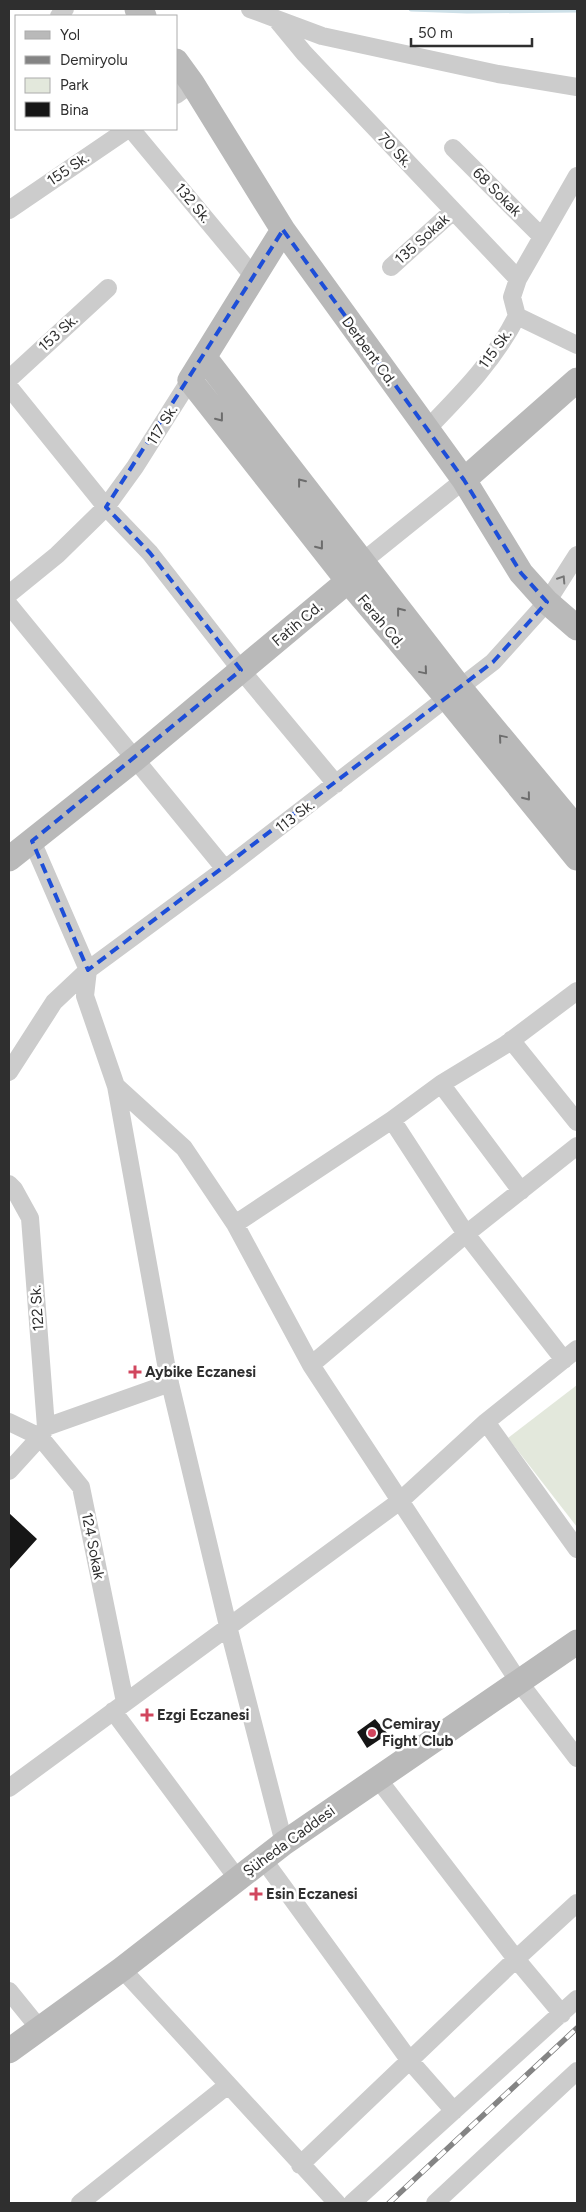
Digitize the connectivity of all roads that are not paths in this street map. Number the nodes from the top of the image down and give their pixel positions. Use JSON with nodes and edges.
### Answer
{"nodes":[{"id":1,"x":250,"y":9,"type":"edge"},
{"id":2,"x":276,"y":19,"type":"junction"},
{"id":3,"x":178,"y":68,"type":"edge"},
{"id":4,"x":577,"y":87,"type":"edge"},
{"id":5,"x":184,"y":89,"type":"edge"},
{"id":6,"x":128,"y":130,"type":"edge"},
{"id":7,"x":131,"y":130,"type":"edge"},
{"id":8,"x":453,"y":148,"type":"dead end"},
{"id":9,"x":577,"y":176,"type":"edge"},
{"id":10,"x":13,"y":202,"type":"edge"},
{"id":11,"x":453,"y":210,"type":"junction"},
{"id":12,"x":283,"y":230,"type":"junction"},
{"id":13,"x":542,"y":237,"type":"junction"},
{"id":14,"x":391,"y":266,"type":"dead end"},
{"id":15,"x":254,"y":277,"type":"junction"},
{"id":16,"x":518,"y":279,"type":"junction"},
{"id":17,"x":108,"y":288,"type":"dead end"},
{"id":18,"x":517,"y":316,"type":"junction"},
{"id":19,"x":577,"y":344,"type":"edge"},
{"id":20,"x":205,"y":358,"type":"junction"},
{"id":21,"x":9,"y":379,"type":"edge"},
{"id":22,"x":190,"y":380,"type":"junction"},
{"id":23,"x":577,"y":380,"type":"edge"},
{"id":24,"x":9,"y":387,"type":"edge"},
{"id":25,"x":426,"y":430,"type":"junction"},
{"id":26,"x":464,"y":480,"type":"junction"},
{"id":27,"x":106,"y":507,"type":"junction"},
{"id":28,"x":577,"y":555,"type":"edge"},
{"id":29,"x":355,"y":572,"type":"junction"},
{"id":30,"x":9,"y":594,"type":"edge"},
{"id":31,"x":547,"y":602,"type":"junction"},
{"id":32,"x":9,"y":604,"type":"edge"},
{"id":33,"x":577,"y":628,"type":"edge"},
{"id":34,"x":242,"y":670,"type":"junction"},
{"id":35,"x":454,"y":693,"type":"junction"},
{"id":36,"x":134,"y":759,"type":"junction"},
{"id":37,"x":336,"y":784,"type":"junction"},
{"id":38,"x":577,"y":829,"type":"edge"},
{"id":39,"x":32,"y":841,"type":"junction"},
{"id":40,"x":577,"y":858,"type":"edge"},
{"id":41,"x":9,"y":859,"type":"edge"},
{"id":42,"x":225,"y":869,"type":"junction"},
{"id":43,"x":88,"y":970,"type":"junction"},
{"id":44,"x":577,"y":992,"type":"edge"},
{"id":45,"x":512,"y":1040,"type":"junction"},
{"id":46,"x":9,"y":1072,"type":"edge"},
{"id":47,"x":441,"y":1084,"type":"junction"},
{"id":48,"x":116,"y":1086,"type":"junction"},
{"id":49,"x":392,"y":1120,"type":"junction"},
{"id":50,"x":577,"y":1122,"type":"edge"},
{"id":51,"x":577,"y":1146,"type":"edge"},
{"id":52,"x":9,"y":1184,"type":"edge"},
{"id":53,"x":521,"y":1191,"type":"junction"},
{"id":54,"x":235,"y":1224,"type":"junction"},
{"id":55,"x":466,"y":1234,"type":"junction"},
{"id":56,"x":570,"y":1354,"type":"edge"},
{"id":57,"x":311,"y":1365,"type":"junction"},
{"id":58,"x":170,"y":1383,"type":"junction"},
{"id":59,"x":9,"y":1422,"type":"edge"},
{"id":60,"x":486,"y":1422,"type":"junction"},
{"id":61,"x":43,"y":1432,"type":"junction"},
{"id":62,"x":9,"y":1471,"type":"edge"},
{"id":63,"x":400,"y":1501,"type":"junction"},
{"id":64,"x":577,"y":1549,"type":"edge"},
{"id":65,"x":228,"y":1626,"type":"junction"},
{"id":66,"x":577,"y":1642,"type":"edge"},
{"id":67,"x":520,"y":1682,"type":"junction"},
{"id":68,"x":119,"y":1706,"type":"junction"},
{"id":69,"x":577,"y":1758,"type":"edge"},
{"id":70,"x":378,"y":1778,"type":"junction"},
{"id":71,"x":9,"y":1788,"type":"edge"},
{"id":72,"x":284,"y":1843,"type":"junction"},
{"id":73,"x":263,"y":1859,"type":"junction"},
{"id":74,"x":237,"y":1878,"type":"junction"},
{"id":75,"x":577,"y":1904,"type":"edge"},
{"id":76,"x":516,"y":1959,"type":"junction"},
{"id":77,"x":122,"y":1969,"type":"junction"},
{"id":78,"x":9,"y":1991,"type":"edge"},
{"id":79,"x":577,"y":1999,"type":"edge"},
{"id":80,"x":562,"y":2014,"type":"junction"},
{"id":81,"x":39,"y":2028,"type":"junction"},
{"id":82,"x":9,"y":2051,"type":"edge"},
{"id":83,"x":410,"y":2061,"type":"junction"},
{"id":84,"x":577,"y":2072,"type":"edge"},
{"id":85,"x":228,"y":2085,"type":"junction"},
{"id":86,"x":454,"y":2111,"type":"junction"},
{"id":87,"x":300,"y":2165,"type":"junction"},
{"id":88,"x":80,"y":2203,"type":"edge"},
{"id":89,"x":337,"y":2203,"type":"edge"},
{"id":90,"x":352,"y":2203,"type":"edge"},
{"id":91,"x":435,"y":2203,"type":"edge"}],
"edges":[{"from":1,"to":2,"type":"street"},
{"from":2,"to":4,"type":"street"},
{"from":2,"to":11,"type":"street","name":"70 Sk."},
{"from":3,"to":5,"type":"street","name":"Derbent Cd."},
{"from":5,"to":12,"type":"street","name":"Derbent Cd."},
{"from":6,"to":10,"type":"street","name":"155 Sk."},
{"from":7,"to":15,"type":"street","name":"132 Sk."},
{"from":8,"to":13,"type":"street","name":"68 Sokak"},
{"from":9,"to":13,"type":"street","name":"115 Sk."},
{"from":11,"to":14,"type":"street","name":"135 Sokak"},
{"from":11,"to":16,"type":"street","name":"70 Sk."},
{"from":12,"to":15,"type":"street","name":"117 Sk."},
{"from":12,"to":25,"type":"street","name":"Derbent Cd."},
{"from":13,"to":16,"type":"street","name":"115 Sk."},
{"from":15,"to":20,"type":"street","name":"117 Sk."},
{"from":16,"to":18,"type":"street","name":"115 Sk."},
{"from":17,"to":21,"type":"street","name":"153 Sk."},
{"from":18,"to":19,"type":"street"},
{"from":18,"to":25,"type":"street","name":"115 Sk."},
{"from":20,"to":22,"type":"street","name":"117 Sk."},
{"from":29,"to":20,"type":"street","name":"Ferah Cd.","one_way":true},
{"from":22,"to":27,"type":"street","name":"117 Sk."},
{"from":22,"to":29,"type":"street","name":"Ferah Cd.","one_way":true},
{"from":23,"to":26,"type":"street","name":"Fatih Cd."},
{"from":24,"to":27,"type":"street"},
{"from":25,"to":26,"type":"street","name":"Derbent Cd."},
{"from":26,"to":29,"type":"street","name":"Fatih Cd."},
{"from":26,"to":31,"type":"street","name":"Derbent Cd."},
{"from":27,"to":30,"type":"street","name":"117 Sk."},
{"from":27,"to":34,"type":"street"},
{"from":31,"to":28,"type":"street","name":"113 Sk.","one_way":true},
{"from":29,"to":34,"type":"street","name":"Fatih Cd."},
{"from":29,"to":35,"type":"street","name":"Ferah Cd."},
{"from":31,"to":33,"type":"street","name":"Derbent Cd."},
{"from":31,"to":35,"type":"street","name":"113 Sk."},
{"from":32,"to":36,"type":"street"},
{"from":34,"to":36,"type":"street","name":"Fatih Cd."},
{"from":34,"to":37,"type":"street"},
{"from":35,"to":37,"type":"street","name":"113 Sk."},
{"from":38,"to":35,"type":"street","name":"Ferah Cd.","one_way":true},
{"from":35,"to":40,"type":"street","name":"Ferah Cd.","one_way":true},
{"from":36,"to":39,"type":"street","name":"Fatih Cd."},
{"from":36,"to":42,"type":"street"},
{"from":37,"to":42,"type":"street","name":"113 Sk."},
{"from":39,"to":41,"type":"street","name":"Fatih Cd."},
{"from":39,"to":43,"type":"street"},
{"from":42,"to":43,"type":"street","name":"113 Sk."},
{"from":43,"to":46,"type":"street","name":"113 Sk."},
{"from":43,"to":48,"type":"street"},
{"from":44,"to":45,"type":"street"},
{"from":45,"to":47,"type":"street"},
{"from":45,"to":50,"type":"street"},
{"from":47,"to":49,"type":"street"},
{"from":47,"to":53,"type":"street"},
{"from":48,"to":54,"type":"street"},
{"from":48,"to":58,"type":"street"},
{"from":49,"to":54,"type":"street"},
{"from":49,"to":55,"type":"street"},
{"from":51,"to":53,"type":"street"},
{"from":52,"to":61,"type":"street","name":"122 Sk."},
{"from":53,"to":55,"type":"street"},
{"from":54,"to":57,"type":"street"},
{"from":55,"to":56,"type":"street"},
{"from":55,"to":57,"type":"street"},
{"from":56,"to":60,"type":"street"},
{"from":57,"to":63,"type":"street"},
{"from":58,"to":61,"type":"street"},
{"from":58,"to":65,"type":"street"},
{"from":59,"to":61,"type":"street","name":"124 Sokak"},
{"from":60,"to":63,"type":"street"},
{"from":60,"to":64,"type":"street"},
{"from":61,"to":62,"type":"street"},
{"from":61,"to":68,"type":"street","name":"124 Sokak"},
{"from":63,"to":65,"type":"street"},
{"from":63,"to":67,"type":"street"},
{"from":65,"to":68,"type":"street"},
{"from":65,"to":72,"type":"street"},
{"from":66,"to":67,"type":"street","name":"Şüheda Caddesi"},
{"from":67,"to":69,"type":"street"},
{"from":67,"to":70,"type":"street","name":"Şüheda Caddesi"},
{"from":68,"to":71,"type":"street"},
{"from":68,"to":74,"type":"street"},
{"from":70,"to":72,"type":"street","name":"Şüheda Caddesi"},
{"from":70,"to":76,"type":"street"},
{"from":72,"to":73,"type":"street","name":"Şüheda Caddesi"},
{"from":73,"to":74,"type":"street","name":"Şüheda Caddesi"},
{"from":73,"to":83,"type":"street"},
{"from":74,"to":77,"type":"street","name":"Şüheda Caddesi"},
{"from":75,"to":76,"type":"street"},
{"from":76,"to":80,"type":"street"},
{"from":76,"to":83,"type":"street"},
{"from":77,"to":81,"type":"street","name":"Şüheda Caddesi"},
{"from":77,"to":85,"type":"street"},
{"from":78,"to":81,"type":"street"},
{"from":79,"to":80,"type":"street"},
{"from":80,"to":86,"type":"street"},
{"from":81,"to":82,"type":"street","name":"Şüheda Caddesi"},
{"from":83,"to":86,"type":"street"},
{"from":83,"to":87,"type":"street"},
{"from":84,"to":91,"type":"street"},
{"from":85,"to":87,"type":"street"},
{"from":85,"to":88,"type":"street"},
{"from":86,"to":90,"type":"street"},
{"from":87,"to":89,"type":"street"}]}
